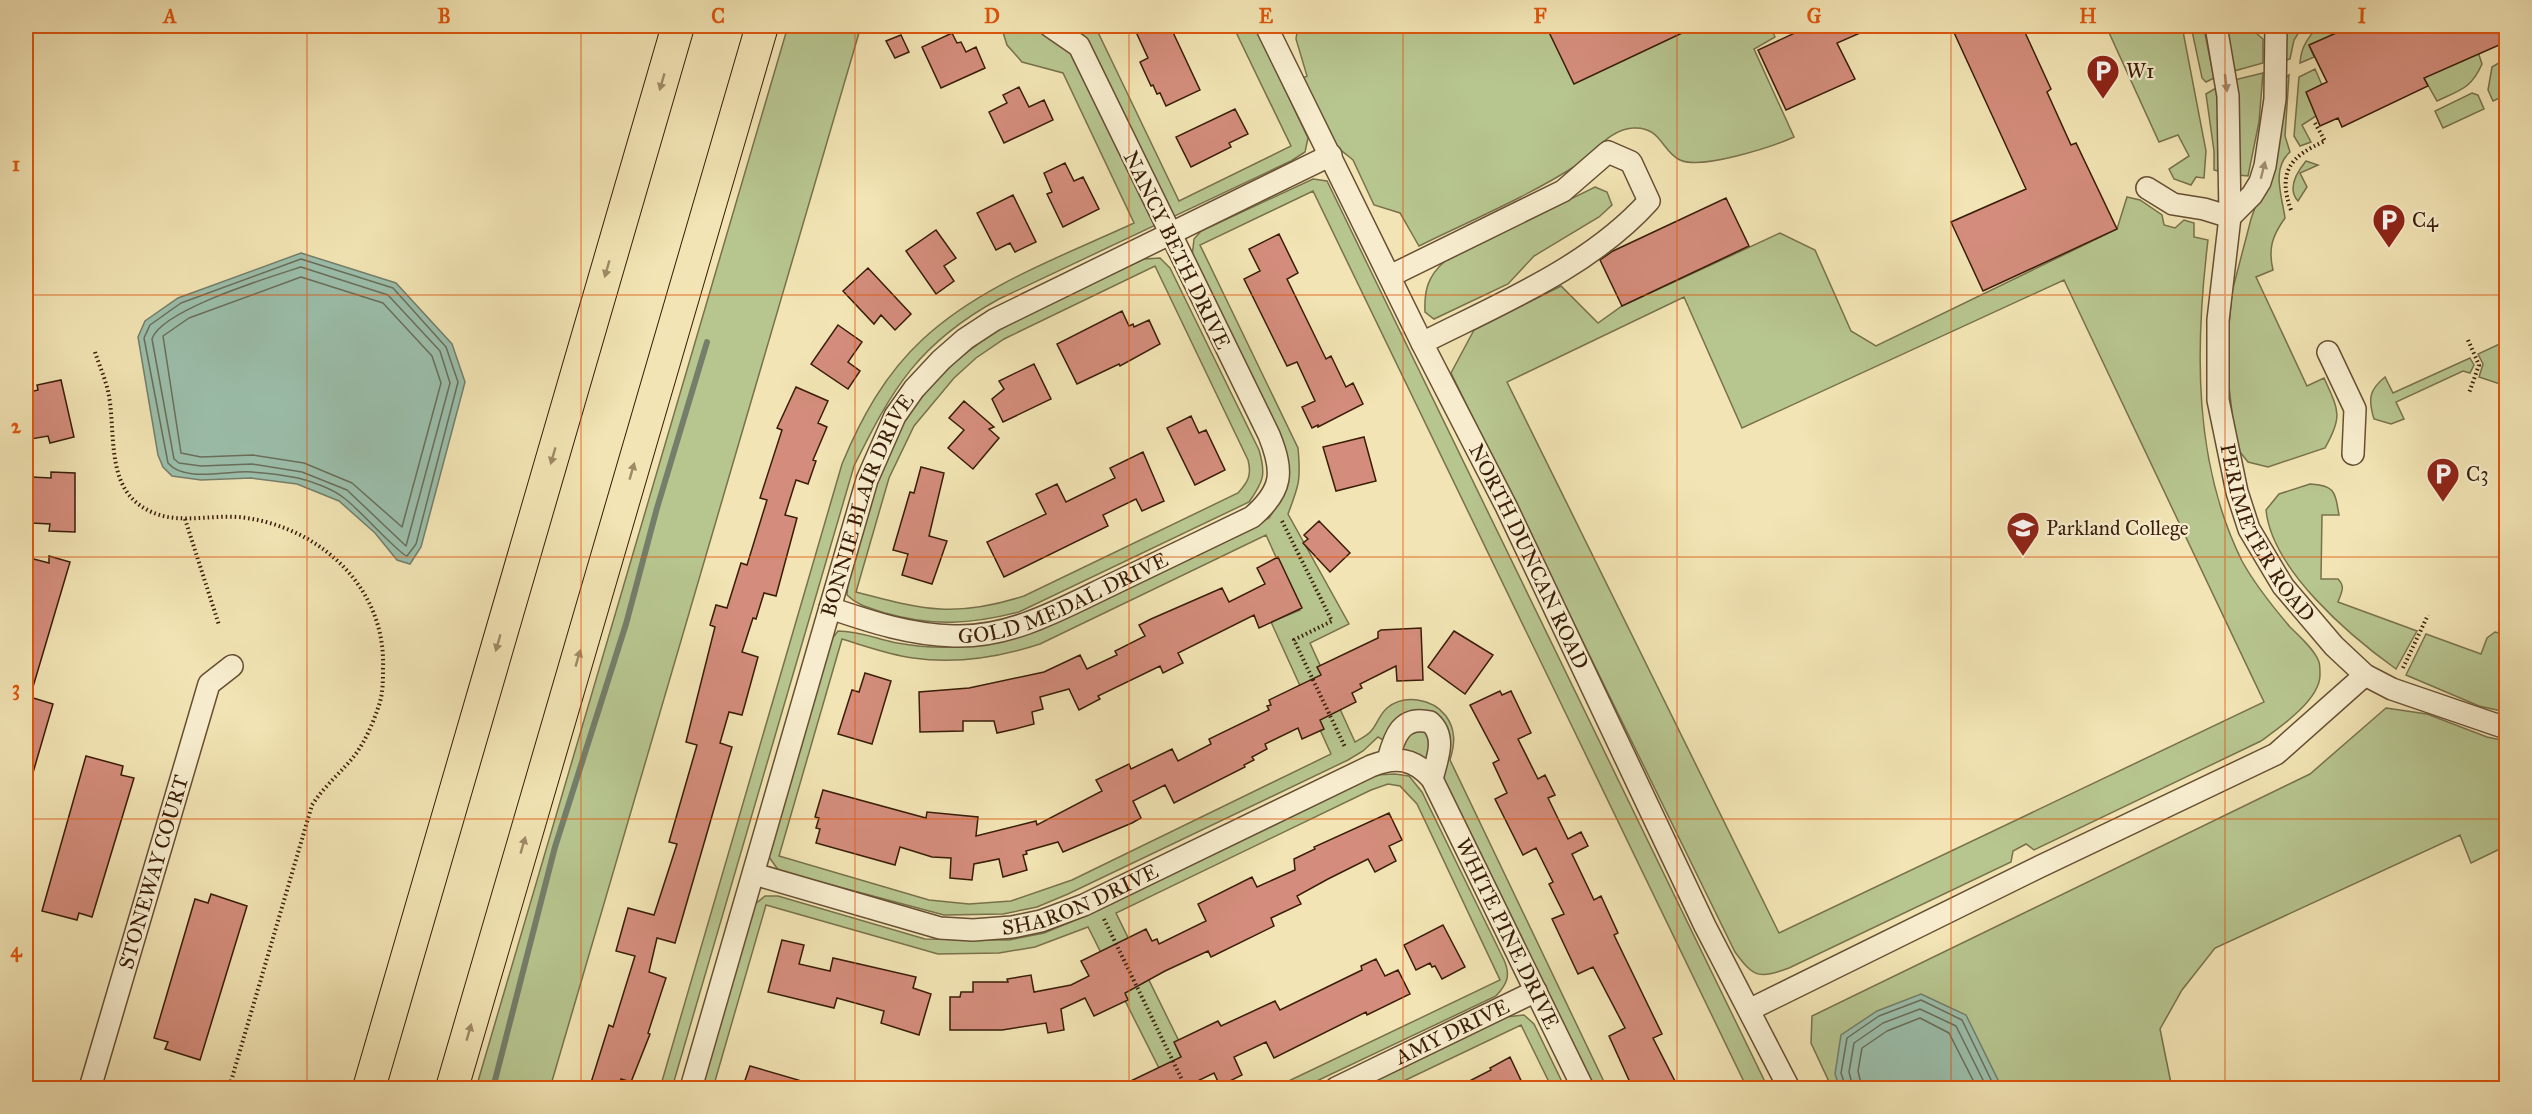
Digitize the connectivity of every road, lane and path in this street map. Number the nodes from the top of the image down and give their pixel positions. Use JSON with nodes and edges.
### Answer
{"nodes":[{"id":1,"x":678,"y":26,"type":"edge"},
{"id":2,"x":762,"y":26,"type":"edge"},
{"id":3,"x":1050,"y":26,"type":"edge"},
{"id":4,"x":1266,"y":26,"type":"edge"},
{"id":5,"x":2216,"y":26,"type":"edge"},
{"id":6,"x":2276,"y":26,"type":"edge"},
{"id":7,"x":2315,"y":123,"type":"dead end"},
{"id":8,"x":1331,"y":155,"type":"junction"},
{"id":9,"x":2147,"y":188,"type":"dead end"},
{"id":10,"x":2291,"y":210,"type":"dead end"},
{"id":11,"x":2230,"y":217,"type":"junction"},
{"id":12,"x":1169,"y":235,"type":"junction"},
{"id":13,"x":1390,"y":276,"type":"junction"},
{"id":14,"x":2468,"y":340,"type":"dead end"},
{"id":15,"x":1422,"y":343,"type":"junction"},
{"id":16,"x":95,"y":352,"type":"dead end"},
{"id":17,"x":2328,"y":352,"type":"dead end"},
{"id":18,"x":2469,"y":393,"type":"dead end"},
{"id":19,"x":2353,"y":454,"type":"dead end"},
{"id":20,"x":1277,"y":488,"type":"joint"},
{"id":21,"x":185,"y":519,"type":"junction"},
{"id":22,"x":1282,"y":521,"type":"dead end"},
{"id":23,"x":830,"y":608,"type":"junction"},
{"id":24,"x":2428,"y":615,"type":"dead end"},
{"id":25,"x":219,"y":625,"type":"dead end"},
{"id":26,"x":232,"y":666,"type":"dead end"},
{"id":27,"x":2403,"y":668,"type":"dead end"},
{"id":28,"x":2365,"y":675,"type":"junction"},
{"id":29,"x":2506,"y":728,"type":"edge"},
{"id":30,"x":1346,"y":747,"type":"dead end"},
{"id":31,"x":1388,"y":760,"type":"junction"},
{"id":32,"x":1413,"y":762,"type":"joint"},
{"id":33,"x":1432,"y":779,"type":"junction"},
{"id":34,"x":754,"y":874,"type":"junction"},
{"id":35,"x":1104,"y":919,"type":"dead end"},
{"id":36,"x":1536,"y":992,"type":"junction"},
{"id":37,"x":1749,"y":1010,"type":"junction"},
{"id":38,"x":90,"y":1089,"type":"edge"},
{"id":39,"x":229,"y":1089,"type":"edge"},
{"id":40,"x":369,"y":1089,"type":"edge"},
{"id":41,"x":452,"y":1089,"type":"edge"},
{"id":42,"x":691,"y":1089,"type":"edge"},
{"id":43,"x":1186,"y":1089,"type":"edge"},
{"id":44,"x":1336,"y":1089,"type":"edge"},
{"id":45,"x":1583,"y":1089,"type":"edge"},
{"id":46,"x":1789,"y":1089,"type":"edge"}],
"edges":[{"from":1,"to":40,"type":"highway","one_way":true},
{"from":41,"to":2,"type":"highway","one_way":true},
{"from":3,"to":12,"type":"street","name":"NANCY BETH DRIVE"},
{"from":4,"to":8,"type":"street","name":"NORTH DUNCAN ROAD"},
{"from":5,"to":11,"type":"street","name":"PERIMETER ROAD","one_way":true},
{"from":11,"to":6,"type":"street","one_way":true},
{"from":7,"to":10,"type":"path"},
{"from":8,"to":12,"type":"street","name":"BONNIE BLAIR DRIVE"},
{"from":8,"to":13,"type":"street","name":"NORTH DUNCAN ROAD"},
{"from":9,"to":11,"type":"street"},
{"from":11,"to":28,"type":"street","name":"PERIMETER ROAD"},
{"from":12,"to":20,"type":"street","name":"NANCY BETH DRIVE"},
{"from":12,"to":23,"type":"street","name":"BONNIE BLAIR DRIVE"},
{"from":13,"to":15,"type":"street","name":"NORTH DUNCAN ROAD"},
{"from":13,"to":15,"type":"street"},
{"from":14,"to":18,"type":"path"},
{"from":15,"to":37,"type":"street","name":"NORTH DUNCAN ROAD"},
{"from":16,"to":21,"type":"path"},
{"from":17,"to":19,"type":"street"},
{"from":20,"to":23,"type":"street","name":"GOLD MEDAL DRIVE"},
{"from":21,"to":25,"type":"path"},
{"from":21,"to":39,"type":"path"},
{"from":22,"to":30,"type":"path"},
{"from":23,"to":34,"type":"street","name":"BONNIE BLAIR DRIVE"},
{"from":24,"to":27,"type":"path"},
{"from":26,"to":38,"type":"street","name":"STONEWAY COURT"},
{"from":28,"to":29,"type":"street","name":"PERIMETER ROAD"},
{"from":28,"to":37,"type":"street"},
{"from":31,"to":32,"type":"street","name":"SHARON DRIVE"},
{"from":31,"to":33,"type":"street"},
{"from":31,"to":34,"type":"street","name":"SHARON DRIVE"},
{"from":32,"to":33,"type":"street","name":"WHITE PINE DRIVE"},
{"from":33,"to":36,"type":"street","name":"WHITE PINE DRIVE"},
{"from":34,"to":42,"type":"street","name":"BONNIE BLAIR DRIVE"},
{"from":35,"to":43,"type":"path"},
{"from":36,"to":44,"type":"street","name":"AMY DRIVE"},
{"from":36,"to":45,"type":"street","name":"WHITE PINE DRIVE"},
{"from":37,"to":46,"type":"street","name":"NORTH DUNCAN ROAD"}]}
